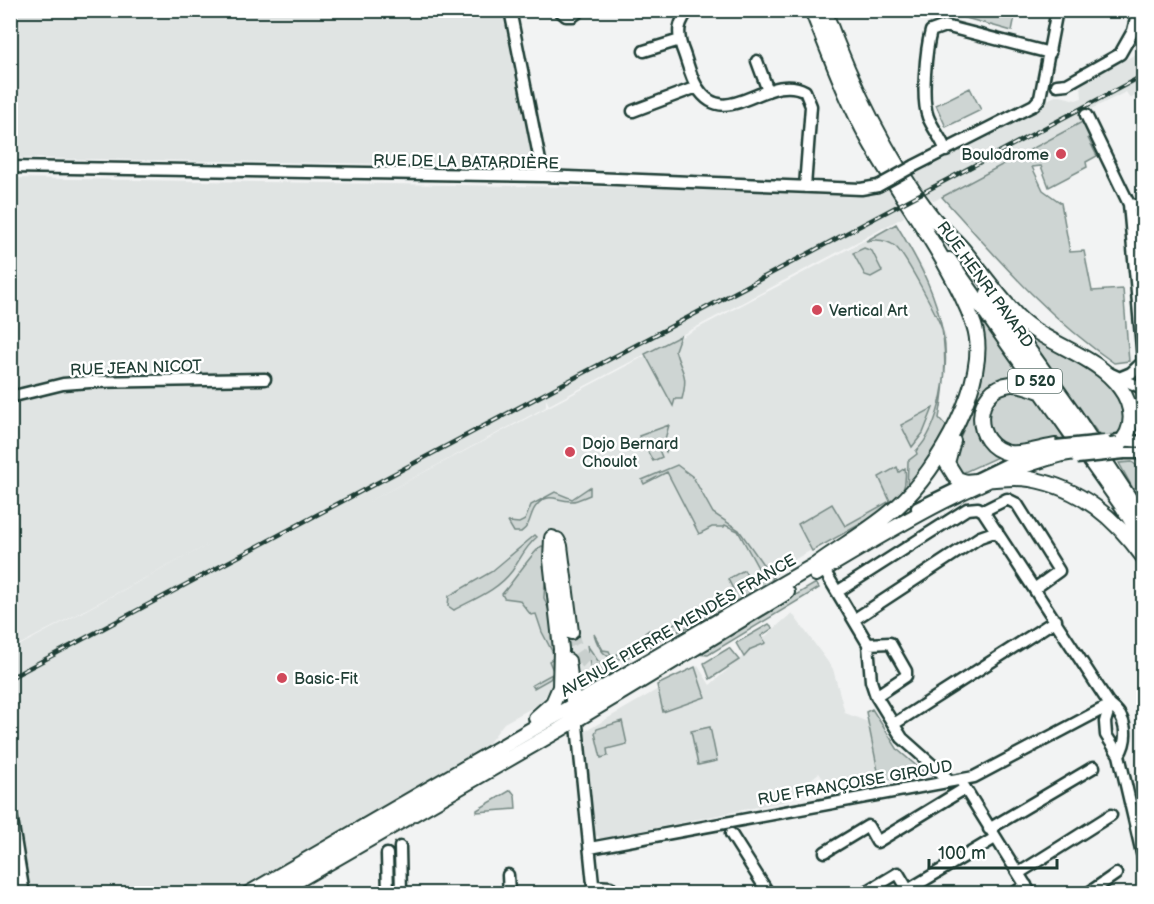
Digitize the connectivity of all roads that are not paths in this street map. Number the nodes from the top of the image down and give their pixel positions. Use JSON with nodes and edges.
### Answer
{"nodes":[{"id":1,"x":510,"y":10,"type":"edge"},
{"id":2,"x":559,"y":10,"type":"edge"},
{"id":3,"x":581,"y":10,"type":"edge"},
{"id":4,"x":688,"y":10,"type":"edge"},
{"id":5,"x":812,"y":10,"type":"edge"},
{"id":6,"x":824,"y":10,"type":"edge"},
{"id":7,"x":1057,"y":10,"type":"edge"},
{"id":8,"x":1138,"y":10,"type":"edge"},
{"id":9,"x":680,"y":40,"type":"junction"},
{"id":10,"x":644,"y":51,"type":"dead end"},
{"id":11,"x":1050,"y":53,"type":"junction"},
{"id":12,"x":757,"y":61,"type":"dead end"},
{"id":13,"x":1057,"y":85,"type":"dead end"},
{"id":14,"x":697,"y":87,"type":"junction"},
{"id":15,"x":768,"y":91,"type":"junction"},
{"id":16,"x":633,"y":111,"type":"dead end"},
{"id":17,"x":1086,"y":116,"type":"dead end"},
{"id":18,"x":946,"y":151,"type":"junction"},
{"id":19,"x":10,"y":167,"type":"edge"},
{"id":20,"x":543,"y":176,"type":"junction"},
{"id":21,"x":805,"y":187,"type":"junction"},
{"id":22,"x":1129,"y":204,"type":"junction"},
{"id":23,"x":1143,"y":206,"type":"edge"},
{"id":24,"x":938,"y":224,"type":"junction"},
{"id":25,"x":922,"y":225,"type":"junction"},
{"id":26,"x":1143,"y":364,"type":"edge"},
{"id":27,"x":1104,"y":370,"type":"junction"},
{"id":28,"x":1119,"y":378,"type":"junction"},
{"id":29,"x":265,"y":379,"type":"dead end"},
{"id":30,"x":1143,"y":389,"type":"edge"},
{"id":31,"x":1043,"y":392,"type":"junction"},
{"id":32,"x":10,"y":397,"type":"edge"},
{"id":33,"x":969,"y":402,"type":"junction"},
{"id":34,"x":1143,"y":442,"type":"edge"},
{"id":35,"x":1126,"y":447,"type":"edge"},
{"id":36,"x":1062,"y":453,"type":"junction"},
{"id":37,"x":1143,"y":461,"type":"edge"},
{"id":38,"x":992,"y":480,"type":"junction"},
{"id":39,"x":966,"y":482,"type":"junction"},
{"id":40,"x":984,"y":511,"type":"junction"},
{"id":41,"x":1143,"y":521,"type":"edge"},
{"id":42,"x":997,"y":531,"type":"junction"},
{"id":43,"x":1143,"y":542,"type":"edge"},
{"id":44,"x":553,"y":552,"type":"junction"},
{"id":45,"x":1143,"y":558,"type":"edge"},
{"id":46,"x":820,"y":567,"type":"junction"},
{"id":47,"x":1034,"y":589,"type":"junction"},
{"id":48,"x":837,"y":592,"type":"junction"},
{"id":49,"x":778,"y":597,"type":"junction"},
{"id":50,"x":855,"y":619,"type":"junction"},
{"id":51,"x":1056,"y":620,"type":"junction"},
{"id":52,"x":571,"y":632,"type":"tunnel mouth"},
{"id":53,"x":868,"y":644,"type":"junction"},
{"id":54,"x":648,"y":669,"type":"dead end"},
{"id":55,"x":876,"y":696,"type":"junction"},
{"id":56,"x":575,"y":705,"type":"junction"},
{"id":57,"x":1110,"y":705,"type":"junction"},
{"id":58,"x":591,"y":711,"type":"junction"},
{"id":59,"x":576,"y":720,"type":"junction"},
{"id":60,"x":894,"y":724,"type":"junction"},
{"id":61,"x":502,"y":746,"type":"junction"},
{"id":62,"x":1119,"y":754,"type":"junction"},
{"id":63,"x":1094,"y":766,"type":"dead end"},
{"id":64,"x":948,"y":779,"type":"junction"},
{"id":65,"x":963,"y":784,"type":"junction"},
{"id":66,"x":10,"y":808,"type":"edge"},
{"id":67,"x":1111,"y":815,"type":"dead end"},
{"id":68,"x":992,"y":833,"type":"junction"},
{"id":69,"x":731,"y":834,"type":"dead end"},
{"id":70,"x":400,"y":847,"type":"dead end"},
{"id":71,"x":590,"y":848,"type":"junction"},
{"id":72,"x":825,"y":852,"type":"dead end"},
{"id":73,"x":387,"y":854,"type":"dead end"},
{"id":74,"x":1143,"y":862,"type":"edge"},
{"id":75,"x":1019,"y":873,"type":"junction"},
{"id":76,"x":1116,"y":874,"type":"dead end"},
{"id":77,"x":508,"y":875,"type":"dead end"},
{"id":78,"x":1029,"y":889,"type":"edge"},
{"id":79,"x":594,"y":890,"type":"edge"},
{"id":80,"x":24,"y":894,"type":"edge"},
{"id":81,"x":248,"y":894,"type":"edge"},
{"id":82,"x":274,"y":894,"type":"edge"},
{"id":83,"x":388,"y":894,"type":"edge"},
{"id":84,"x":401,"y":894,"type":"edge"},
{"id":85,"x":509,"y":894,"type":"edge"},
{"id":86,"x":614,"y":894,"type":"edge"},
{"id":87,"x":769,"y":894,"type":"edge"},
{"id":88,"x":863,"y":894,"type":"edge"},
{"id":89,"x":1013,"y":894,"type":"edge"},
{"id":90,"x":1087,"y":894,"type":"edge"}],
"edges":[{"from":1,"to":20,"type":"street"},
{"from":2,"to":3,"type":"street"},
{"from":4,"to":9,"type":"street"},
{"from":5,"to":25,"type":"main road","number":"D 520"},
{"from":6,"to":24,"type":"main road","number":"D 520"},
{"from":7,"to":11,"type":"street"},
{"from":8,"to":13,"type":"street"},
{"from":9,"to":10,"type":"street"},
{"from":9,"to":14,"type":"street"},
{"from":11,"to":18,"type":"street","name":"RUE DE LA BATARDIÈRE"},
{"from":11,"to":18,"type":"street"},
{"from":12,"to":15,"type":"street"},
{"from":14,"to":15,"type":"street"},
{"from":14,"to":16,"type":"street"},
{"from":15,"to":21,"type":"street"},
{"from":17,"to":22,"type":"street"},
{"from":18,"to":21,"type":"street","name":"RUE DE LA BATARDIÈRE","bridge":true},
{"from":19,"to":20,"type":"street","name":"RUE DE LA BATARDIÈRE"},
{"from":20,"to":21,"type":"street","name":"RUE DE LA BATARDIÈRE"},
{"from":22,"to":23,"type":"street"},
{"from":22,"to":26,"type":"street"},
{"from":24,"to":27,"type":"main road"},
{"from":24,"to":41,"type":"main road","name":"RUE HENRI PAVARD","number":"D 520"},
{"from":25,"to":31,"type":"main road","name":"RUE HENRI PAVARD","number":"D 520"},
{"from":25,"to":33,"type":"main road"},
{"from":26,"to":28,"type":"street"},
{"from":27,"to":28,"type":"street"},
{"from":27,"to":35,"type":"main road"},
{"from":28,"to":30,"type":"street"},
{"from":29,"to":32,"type":"street","name":"RUE JEAN NICOT"},
{"from":31,"to":36,"type":"main road"},
{"from":31,"to":43,"type":"main road","name":"RUE HENRI PAVARD","number":"D 520"},
{"from":33,"to":39,"type":"main road"},
{"from":33,"to":46,"type":"main road"},
{"from":34,"to":35,"type":"street"},
{"from":35,"to":36,"type":"main road","bridge":true},
{"from":35,"to":37,"type":"street"},
{"from":36,"to":38,"type":"main road","name":"AVENUE PIERRE MENDÈS FRANCE"},
{"from":36,"to":39,"type":"street","name":"AVENUE PIERRE MENDÈS FRANCE"},
{"from":38,"to":39,"type":"main road"},
{"from":38,"to":45,"type":"main road"},
{"from":38,"to":46,"type":"main road","name":"AVENUE PIERRE MENDÈS FRANCE"},
{"from":39,"to":46,"type":"street","name":"AVENUE PIERRE MENDÈS FRANCE"},
{"from":40,"to":42,"type":"street"},
{"from":40,"to":47,"type":"street"},
{"from":40,"to":48,"type":"street"},
{"from":42,"to":47,"type":"street"},
{"from":42,"to":50,"type":"street"},
{"from":44,"to":52,"type":"main road"},
{"from":44,"to":56,"type":"main road"},
{"from":44,"to":61,"type":"main road"},
{"from":46,"to":48,"type":"street"},
{"from":46,"to":49,"type":"main road","name":"AVENUE PIERRE MENDÈS FRANCE"},
{"from":46,"to":56,"type":"main road","name":"AVENUE PIERRE MENDÈS FRANCE"},
{"from":47,"to":51,"type":"street"},
{"from":48,"to":50,"type":"street"},
{"from":49,"to":54,"type":"main road"},
{"from":49,"to":58,"type":"main road","name":"AVENUE PIERRE MENDÈS FRANCE"},
{"from":50,"to":53,"type":"street"},
{"from":51,"to":57,"type":"street"},
{"from":51,"to":60,"type":"street"},
{"from":53,"to":55,"type":"street"},
{"from":53,"to":55,"type":"street"},
{"from":55,"to":60,"type":"street"},
{"from":56,"to":58,"type":"main road"},
{"from":56,"to":59,"type":"street"},
{"from":56,"to":61,"type":"main road","name":"AVENUE PIERRE MENDÈS FRANCE"},
{"from":57,"to":62,"type":"street"},
{"from":57,"to":62,"type":"street"},
{"from":57,"to":65,"type":"street","name":"RUE FRANÇOISE GIROUD"},
{"from":58,"to":59,"type":"main road","name":"AVENUE PIERRE MENDÈS FRANCE"},
{"from":59,"to":71,"type":"street"},
{"from":59,"to":82,"type":"main road","name":"AVENUE PIERRE MENDÈS FRANCE"},
{"from":60,"to":64,"type":"street"},
{"from":61,"to":81,"type":"main road","name":"AVENUE PIERRE MENDÈS FRANCE"},
{"from":62,"to":74,"type":"street"},
{"from":63,"to":68,"type":"street"},
{"from":64,"to":65,"type":"street","name":"RUE FRANÇOISE GIROUD"},
{"from":64,"to":71,"type":"street","name":"RUE FRANÇOISE GIROUD"},
{"from":65,"to":68,"type":"street"},
{"from":65,"to":72,"type":"street"},
{"from":66,"to":80,"type":"street"},
{"from":67,"to":75,"type":"street"},
{"from":68,"to":75,"type":"street"},
{"from":68,"to":88,"type":"street"},
{"from":69,"to":87,"type":"street"},
{"from":70,"to":84,"type":"street"},
{"from":71,"to":79,"type":"street"},
{"from":73,"to":83,"type":"street"},
{"from":75,"to":78,"type":"street"},
{"from":76,"to":90,"type":"street"},
{"from":77,"to":85,"type":"street"},
{"from":78,"to":89,"type":"street"},
{"from":79,"to":86,"type":"street"}]}
